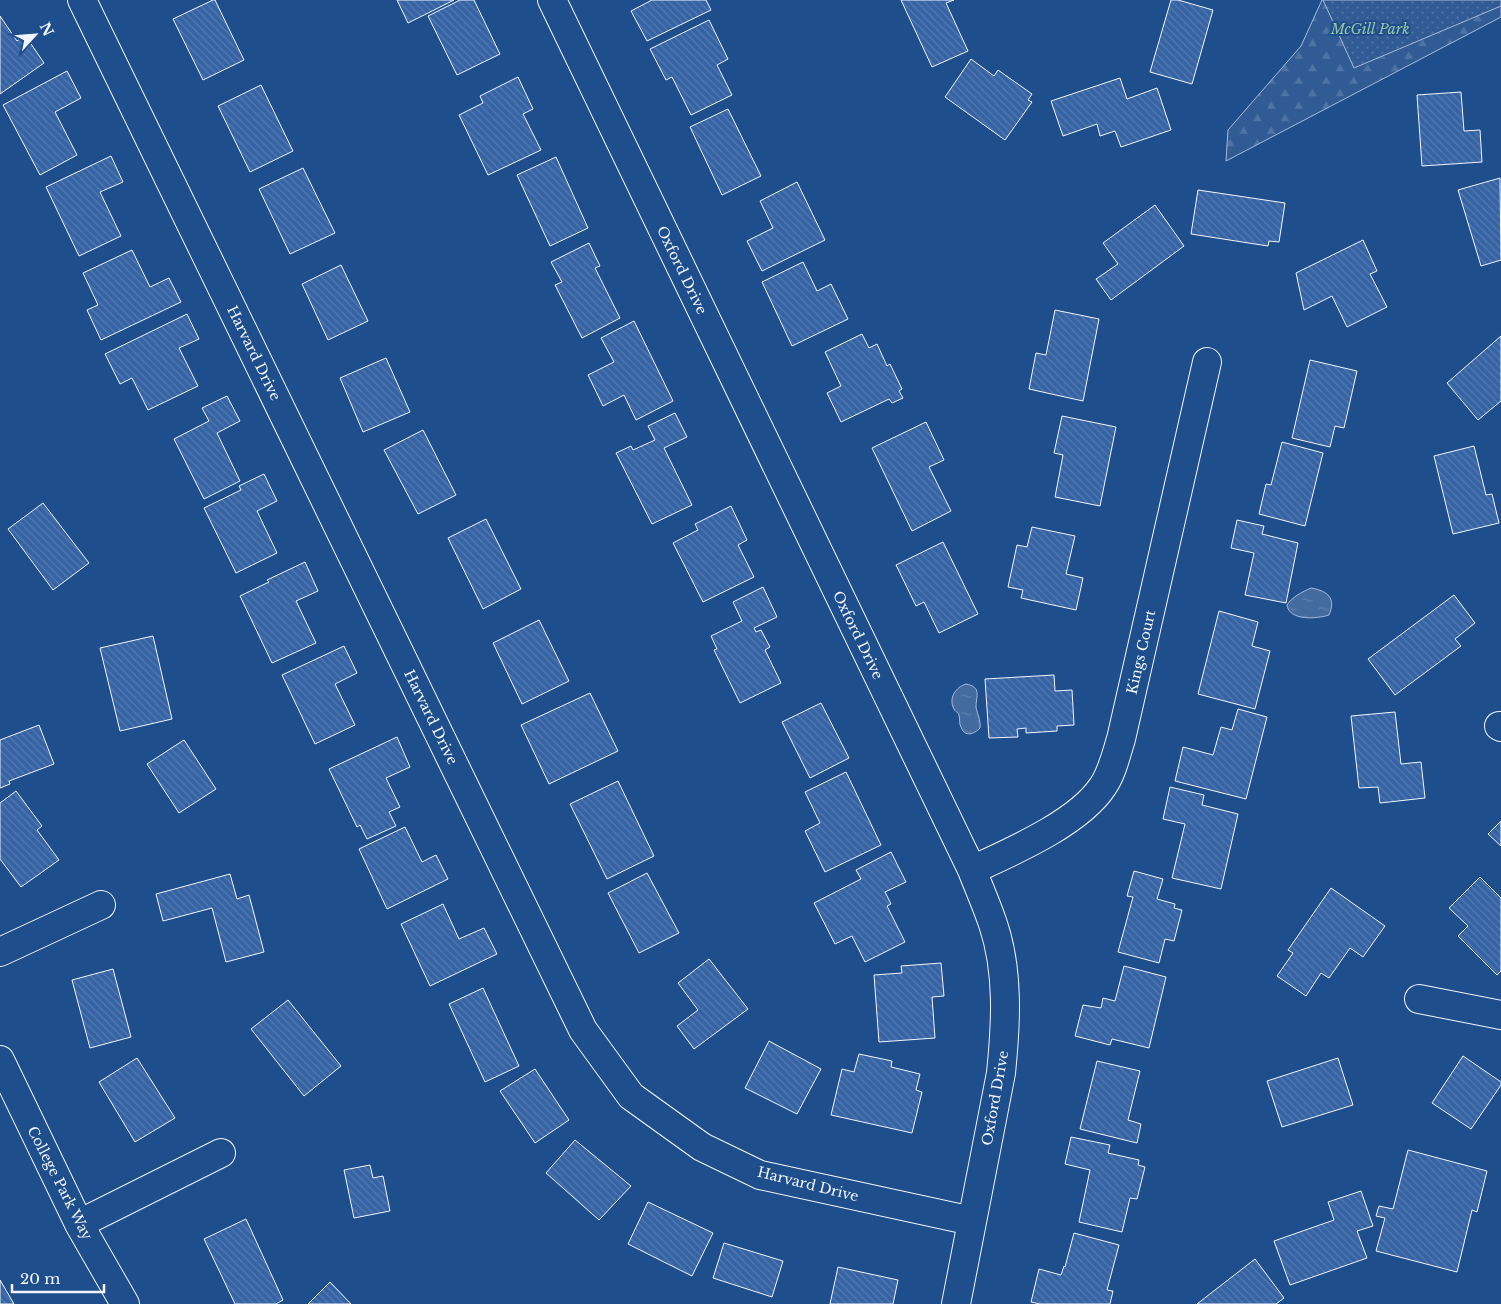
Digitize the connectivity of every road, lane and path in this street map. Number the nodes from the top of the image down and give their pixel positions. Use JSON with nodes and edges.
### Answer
{"nodes":[{"id":1,"x":82,"y":0,"type":"edge"},
{"id":2,"x":552,"y":0,"type":"edge"},
{"id":3,"x":1207,"y":362,"type":"dead end"},
{"id":4,"x":972,"y":870,"type":"junction"},
{"id":5,"x":102,"y":905,"type":"dead end"},
{"id":6,"x":0,"y":952,"type":"edge"},
{"id":7,"x":1419,"y":999,"type":"dead end"},
{"id":8,"x":1501,"y":1015,"type":"edge"},
{"id":9,"x":0,"y":1060,"type":"edge"},
{"id":10,"x":221,"y":1153,"type":"dead end"},
{"id":11,"x":972,"y":1220,"type":"junction"},
{"id":12,"x":79,"y":1224,"type":"junction"},
{"id":13,"x":125,"y":1304,"type":"edge"},
{"id":14,"x":956,"y":1304,"type":"edge"}],
"edges":[{"from":1,"to":11,"type":"street","name":"Harvard Drive"},
{"from":2,"to":4,"type":"street","name":"Oxford Drive"},
{"from":3,"to":4,"type":"street","name":"Kings Court"},
{"from":4,"to":11,"type":"street","name":"Oxford Drive"},
{"from":5,"to":6,"type":"street"},
{"from":7,"to":8,"type":"street"},
{"from":9,"to":12,"type":"street","name":"College Park Way"},
{"from":10,"to":12,"type":"street"},
{"from":11,"to":14,"type":"street","name":"Oxford Drive"},
{"from":12,"to":13,"type":"street","name":"College Park Way"}]}
